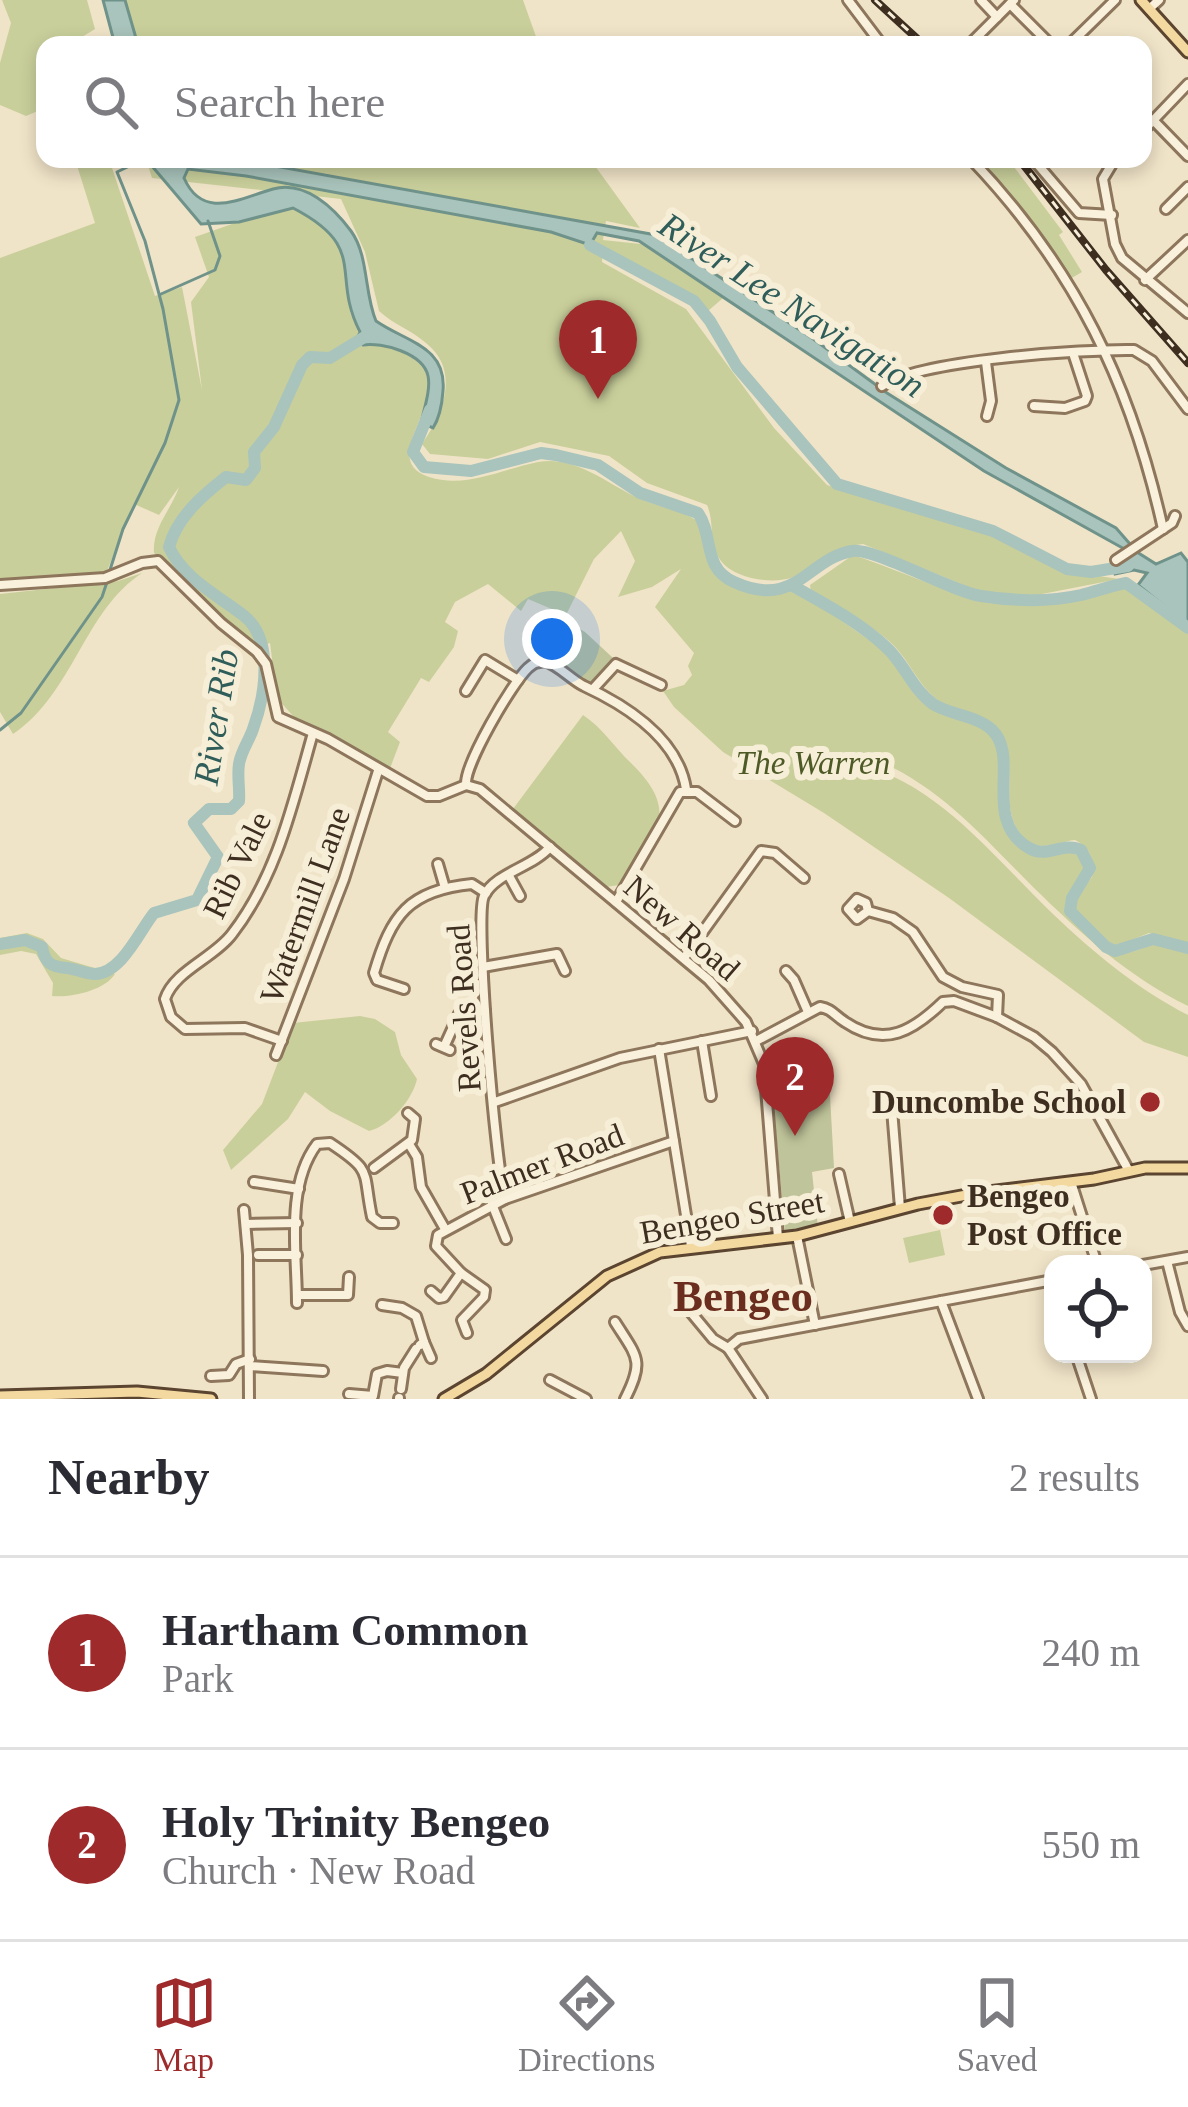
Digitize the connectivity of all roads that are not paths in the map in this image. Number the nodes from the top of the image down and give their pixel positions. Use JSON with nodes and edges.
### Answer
{"nodes":[{"id":1,"x":848,"y":0,"type":"edge"},
{"id":2,"x":980,"y":0,"type":"edge"},
{"id":3,"x":1115,"y":0,"type":"edge"},
{"id":4,"x":1159,"y":0,"type":"edge"},
{"id":5,"x":1012,"y":2,"type":"edge"},
{"id":6,"x":1145,"y":5,"type":"edge"},
{"id":7,"x":997,"y":17,"type":"junction"},
{"id":8,"x":875,"y":36,"type":"edge"},
{"id":9,"x":978,"y":36,"type":"edge"},
{"id":10,"x":1044,"y":36,"type":"edge"},
{"id":11,"x":1079,"y":36,"type":"edge"},
{"id":12,"x":1188,"y":52,"type":"edge"},
{"id":13,"x":1188,"y":85,"type":"edge"},
{"id":14,"x":1153,"y":120,"type":"joint"},
{"id":15,"x":1188,"y":156,"type":"edge"},
{"id":16,"x":978,"y":168,"type":"edge"},
{"id":17,"x":1041,"y":168,"type":"edge"},
{"id":18,"x":1109,"y":168,"type":"edge"},
{"id":19,"x":1188,"y":187,"type":"edge"},
{"id":20,"x":1166,"y":209,"type":"dead end"},
{"id":21,"x":1112,"y":215,"type":"junction"},
{"id":22,"x":1188,"y":240,"type":"edge"},
{"id":23,"x":1145,"y":280,"type":"junction"},
{"id":24,"x":1188,"y":313,"type":"edge"},
{"id":25,"x":1106,"y":351,"type":"junction"},
{"id":26,"x":1073,"y":353,"type":"junction"},
{"id":27,"x":986,"y":362,"type":"junction"},
{"id":28,"x":882,"y":386,"type":"dead end"},
{"id":29,"x":1034,"y":406,"type":"dead end"},
{"id":30,"x":1188,"y":410,"type":"edge"},
{"id":31,"x":987,"y":416,"type":"dead end"},
{"id":32,"x":1162,"y":509,"type":"junction"},
{"id":33,"x":1163,"y":529,"type":"junction"},
{"id":34,"x":1116,"y":560,"type":"dead end"},
{"id":35,"x":0,"y":586,"type":"edge"},
{"id":36,"x":518,"y":680,"type":"junction"},
{"id":37,"x":661,"y":685,"type":"dead end"},
{"id":38,"x":594,"y":688,"type":"junction"},
{"id":39,"x":466,"y":691,"type":"dead end"},
{"id":40,"x":313,"y":733,"type":"junction"},
{"id":41,"x":378,"y":771,"type":"junction"},
{"id":42,"x":466,"y":784,"type":"junction"},
{"id":43,"x":686,"y":789,"type":"junction"},
{"id":44,"x":735,"y":821,"type":"dead end"},
{"id":45,"x":550,"y":847,"type":"junction"},
{"id":46,"x":438,"y":864,"type":"dead end"},
{"id":47,"x":508,"y":876,"type":"junction"},
{"id":48,"x":804,"y":878,"type":"dead end"},
{"id":49,"x":445,"y":888,"type":"junction"},
{"id":50,"x":486,"y":893,"type":"junction"},
{"id":51,"x":520,"y":896,"type":"dead end"},
{"id":52,"x":616,"y":902,"type":"junction"},
{"id":53,"x":868,"y":911,"type":"dead end"},
{"id":54,"x":683,"y":958,"type":"junction"},
{"id":55,"x":483,"y":967,"type":"junction"},
{"id":56,"x":565,"y":971,"type":"dead end"},
{"id":57,"x":786,"y":971,"type":"dead end"},
{"id":58,"x":404,"y":989,"type":"dead end"},
{"id":59,"x":485,"y":1010,"type":"junction"},
{"id":60,"x":808,"y":1012,"type":"junction"},
{"id":61,"x":998,"y":1017,"type":"junction"},
{"id":62,"x":754,"y":1036,"type":"junction"},
{"id":63,"x":282,"y":1041,"type":"junction"},
{"id":64,"x":702,"y":1041,"type":"junction"},
{"id":65,"x":443,"y":1047,"type":"dead end"},
{"id":66,"x":659,"y":1049,"type":"junction"},
{"id":67,"x":276,"y":1055,"type":"dead end"},
{"id":68,"x":711,"y":1096,"type":"dead end"},
{"id":69,"x":891,"y":1097,"type":"dead end"},
{"id":70,"x":495,"y":1102,"type":"junction"},
{"id":71,"x":408,"y":1113,"type":"dead end"},
{"id":72,"x":674,"y":1141,"type":"junction"},
{"id":73,"x":409,"y":1144,"type":"junction"},
{"id":74,"x":374,"y":1168,"type":"dead end"},
{"id":75,"x":1188,"y":1168,"type":"edge"},
{"id":76,"x":1129,"y":1171,"type":"junction"},
{"id":77,"x":839,"y":1174,"type":"dead end"},
{"id":78,"x":254,"y":1182,"type":"dead end"},
{"id":79,"x":1071,"y":1182,"type":"junction"},
{"id":80,"x":299,"y":1189,"type":"junction"},
{"id":81,"x":505,"y":1199,"type":"junction"},
{"id":82,"x":492,"y":1204,"type":"junction"},
{"id":83,"x":900,"y":1208,"type":"junction"},
{"id":84,"x":244,"y":1210,"type":"dead end"},
{"id":85,"x":850,"y":1222,"type":"junction"},
{"id":86,"x":297,"y":1223,"type":"junction"},
{"id":87,"x":393,"y":1223,"type":"dead end"},
{"id":88,"x":247,"y":1224,"type":"junction"},
{"id":89,"x":445,"y":1229,"type":"junction"},
{"id":90,"x":797,"y":1236,"type":"junction"},
{"id":91,"x":778,"y":1238,"type":"junction"},
{"id":92,"x":506,"y":1239,"type":"dead end"},
{"id":93,"x":691,"y":1246,"type":"junction"},
{"id":94,"x":258,"y":1255,"type":"dead end"},
{"id":95,"x":297,"y":1255,"type":"junction"},
{"id":96,"x":1093,"y":1255,"type":"edge"},
{"id":97,"x":1188,"y":1257,"type":"edge"},
{"id":98,"x":1167,"y":1261,"type":"junction"},
{"id":99,"x":1152,"y":1264,"type":"edge"},
{"id":100,"x":461,"y":1273,"type":"junction"},
{"id":101,"x":349,"y":1277,"type":"dead end"},
{"id":102,"x":1044,"y":1283,"type":"edge"},
{"id":103,"x":430,"y":1291,"type":"dead end"},
{"id":104,"x":679,"y":1298,"type":"dead end"},
{"id":105,"x":941,"y":1301,"type":"junction"},
{"id":106,"x":382,"y":1305,"type":"dead end"},
{"id":107,"x":614,"y":1322,"type":"dead end"},
{"id":108,"x":815,"y":1325,"type":"junction"},
{"id":109,"x":1188,"y":1326,"type":"edge"},
{"id":110,"x":467,"y":1333,"type":"dead end"},
{"id":111,"x":420,"y":1345,"type":"junction"},
{"id":112,"x":728,"y":1348,"type":"junction"},
{"id":113,"x":431,"y":1358,"type":"dead end"},
{"id":114,"x":250,"y":1363,"type":"junction"},
{"id":115,"x":1079,"y":1363,"type":"edge"},
{"id":116,"x":323,"y":1371,"type":"dead end"},
{"id":117,"x":403,"y":1373,"type":"junction"},
{"id":118,"x":211,"y":1376,"type":"dead end"},
{"id":119,"x":550,"y":1380,"type":"dead end"},
{"id":120,"x":349,"y":1394,"type":"dead end"},
{"id":121,"x":399,"y":1395,"type":"edge"},
{"id":122,"x":459,"y":1395,"type":"edge"},
{"id":123,"x":0,"y":1396,"type":"edge"},
{"id":124,"x":756,"y":1396,"type":"edge"},
{"id":125,"x":212,"y":1399,"type":"edge"},
{"id":126,"x":249,"y":1399,"type":"edge"},
{"id":127,"x":444,"y":1399,"type":"edge"},
{"id":128,"x":586,"y":1399,"type":"edge"},
{"id":129,"x":625,"y":1399,"type":"edge"},
{"id":130,"x":978,"y":1399,"type":"edge"},
{"id":131,"x":1091,"y":1399,"type":"edge"}],
"edges":[{"from":1,"to":8,"type":"street"},
{"from":2,"to":7,"type":"street"},
{"from":3,"to":11,"type":"street"},
{"from":4,"to":6,"type":"street"},
{"from":5,"to":7,"type":"street"},
{"from":5,"to":10,"type":"street"},
{"from":6,"to":12,"type":"main road"},
{"from":7,"to":9,"type":"street"},
{"from":13,"to":14,"type":"street"},
{"from":14,"to":15,"type":"street"},
{"from":16,"to":25,"type":"street"},
{"from":17,"to":21,"type":"street"},
{"from":18,"to":21,"type":"street"},
{"from":19,"to":20,"type":"street"},
{"from":21,"to":23,"type":"street"},
{"from":22,"to":23,"type":"street"},
{"from":23,"to":24,"type":"street"},
{"from":25,"to":26,"type":"street"},
{"from":25,"to":30,"type":"street"},
{"from":25,"to":32,"type":"street"},
{"from":26,"to":27,"type":"street"},
{"from":26,"to":29,"type":"street"},
{"from":27,"to":28,"type":"street"},
{"from":27,"to":31,"type":"street"},
{"from":32,"to":33,"type":"street"},
{"from":32,"to":33,"type":"street"},
{"from":33,"to":34,"type":"street"},
{"from":35,"to":40,"type":"street"},
{"from":36,"to":38,"type":"street"},
{"from":36,"to":39,"type":"street"},
{"from":36,"to":42,"type":"street"},
{"from":37,"to":38,"type":"street"},
{"from":38,"to":43,"type":"street"},
{"from":40,"to":41,"type":"street"},
{"from":40,"to":63,"type":"street","name":"Rib Vale"},
{"from":41,"to":42,"type":"street"},
{"from":41,"to":63,"type":"street","name":"Watermill Lane"},
{"from":42,"to":45,"type":"street","name":"New Road"},
{"from":43,"to":44,"type":"street"},
{"from":43,"to":52,"type":"street"},
{"from":45,"to":47,"type":"street","name":"Revels Road"},
{"from":45,"to":52,"type":"street","name":"New Road"},
{"from":46,"to":49,"type":"street"},
{"from":47,"to":50,"type":"street","name":"Revels Road"},
{"from":47,"to":51,"type":"street"},
{"from":48,"to":54,"type":"street"},
{"from":49,"to":50,"type":"street"},
{"from":49,"to":58,"type":"street"},
{"from":50,"to":55,"type":"street","name":"Revels Road"},
{"from":52,"to":54,"type":"street","name":"New Road"},
{"from":53,"to":61,"type":"street"},
{"from":54,"to":62,"type":"street","name":"New Road"},
{"from":55,"to":56,"type":"street"},
{"from":55,"to":59,"type":"street","name":"Revels Road"},
{"from":57,"to":60,"type":"street"},
{"from":59,"to":65,"type":"street"},
{"from":59,"to":70,"type":"street","name":"Revels Road"},
{"from":60,"to":61,"type":"street"},
{"from":60,"to":62,"type":"street"},
{"from":61,"to":76,"type":"street"},
{"from":62,"to":64,"type":"street"},
{"from":62,"to":91,"type":"street"},
{"from":63,"to":67,"type":"street","name":"Watermill Lane"},
{"from":64,"to":66,"type":"street"},
{"from":64,"to":68,"type":"street"},
{"from":66,"to":70,"type":"street"},
{"from":66,"to":72,"type":"street"},
{"from":69,"to":83,"type":"street"},
{"from":70,"to":81,"type":"street","name":"Revels Road"},
{"from":71,"to":73,"type":"street"},
{"from":72,"to":81,"type":"street","name":"Palmer Road"},
{"from":72,"to":93,"type":"street"},
{"from":73,"to":74,"type":"street"},
{"from":73,"to":89,"type":"street"},
{"from":75,"to":76,"type":"main road","name":"Bengeo Street"},
{"from":76,"to":79,"type":"main road","name":"Bengeo Street"},
{"from":77,"to":85,"type":"street"},
{"from":78,"to":80,"type":"street"},
{"from":79,"to":83,"type":"main road","name":"Bengeo Street"},
{"from":79,"to":96,"type":"street"},
{"from":80,"to":86,"type":"street"},
{"from":80,"to":87,"type":"street"},
{"from":81,"to":82,"type":"street","name":"Palmer Road"},
{"from":82,"to":89,"type":"street","name":"Palmer Road"},
{"from":82,"to":92,"type":"street"},
{"from":83,"to":85,"type":"main road","name":"Bengeo Street"},
{"from":84,"to":88,"type":"street"},
{"from":85,"to":90,"type":"main road","name":"Bengeo Street"},
{"from":86,"to":88,"type":"street"},
{"from":86,"to":95,"type":"street"},
{"from":88,"to":114,"type":"street"},
{"from":89,"to":100,"type":"street","name":"Palmer Road"},
{"from":90,"to":91,"type":"main road","name":"Bengeo Street"},
{"from":90,"to":108,"type":"street"},
{"from":91,"to":93,"type":"main road","name":"Bengeo Street"},
{"from":93,"to":122,"type":"main road","name":"Bengeo Street"},
{"from":94,"to":95,"type":"street"},
{"from":95,"to":101,"type":"street"},
{"from":97,"to":98,"type":"street"},
{"from":98,"to":99,"type":"street"},
{"from":98,"to":109,"type":"street"},
{"from":100,"to":103,"type":"street"},
{"from":100,"to":110,"type":"street"},
{"from":102,"to":105,"type":"street"},
{"from":104,"to":112,"type":"street"},
{"from":105,"to":108,"type":"street"},
{"from":105,"to":130,"type":"street"},
{"from":106,"to":111,"type":"street"},
{"from":107,"to":129,"type":"street"},
{"from":108,"to":112,"type":"street"},
{"from":111,"to":113,"type":"street"},
{"from":111,"to":117,"type":"street"},
{"from":112,"to":124,"type":"street"},
{"from":114,"to":116,"type":"street"},
{"from":114,"to":118,"type":"street"},
{"from":114,"to":126,"type":"street"},
{"from":115,"to":131,"type":"street"},
{"from":117,"to":120,"type":"street"},
{"from":117,"to":121,"type":"street"},
{"from":119,"to":128,"type":"street"},
{"from":122,"to":127,"type":"main road","name":"Bengeo Street"},
{"from":123,"to":125,"type":"main road"}]}
